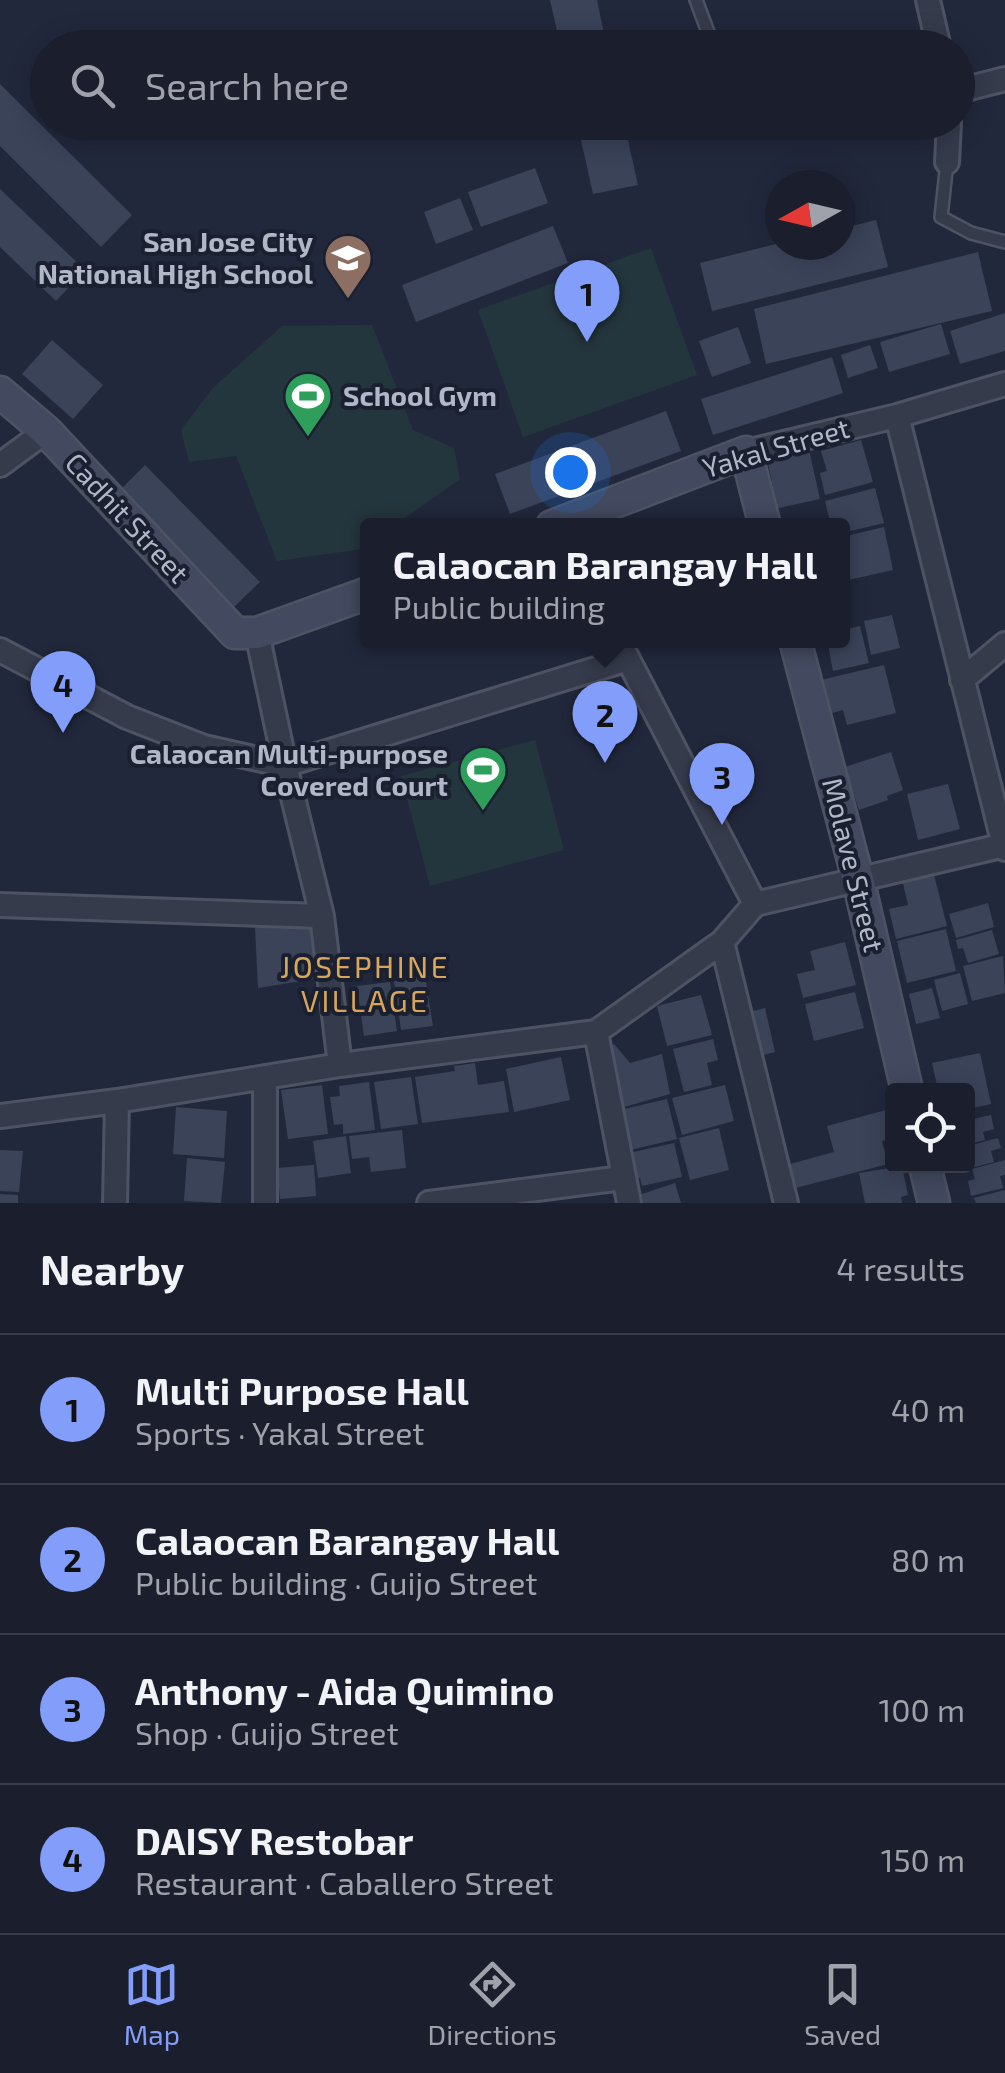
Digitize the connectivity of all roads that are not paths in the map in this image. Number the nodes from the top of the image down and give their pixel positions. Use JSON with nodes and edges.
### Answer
{"nodes":[{"id":1,"x":696,"y":0,"type":"edge"},
{"id":2,"x":928,"y":0,"type":"edge"},
{"id":3,"x":707,"y":30,"type":"edge"},
{"id":4,"x":935,"y":30,"type":"edge"},
{"id":5,"x":1005,"y":79,"type":"edge"},
{"id":6,"x":975,"y":87,"type":"edge"},
{"id":7,"x":948,"y":140,"type":"edge"},
{"id":8,"x":948,"y":162,"type":"joint"},
{"id":9,"x":1005,"y":242,"type":"edge"},
{"id":10,"x":1005,"y":384,"type":"edge"},
{"id":11,"x":0,"y":392,"type":"edge"},
{"id":12,"x":897,"y":416,"type":"junction"},
{"id":13,"x":46,"y":431,"type":"junction"},
{"id":14,"x":746,"y":452,"type":"junction"},
{"id":15,"x":0,"y":465,"type":"edge"},
{"id":16,"x":572,"y":518,"type":"edge"},
{"id":17,"x":763,"y":518,"type":"edge"},
{"id":18,"x":360,"y":596,"type":"edge"},
{"id":19,"x":257,"y":634,"type":"junction"},
{"id":20,"x":1005,"y":644,"type":"edge"},
{"id":21,"x":797,"y":648,"type":"edge"},
{"id":22,"x":0,"y":650,"type":"edge"},
{"id":23,"x":623,"y":650,"type":"edge"},
{"id":24,"x":962,"y":680,"type":"junction"},
{"id":25,"x":284,"y":765,"type":"junction"},
{"id":26,"x":1005,"y":846,"type":"edge"},
{"id":27,"x":858,"y":879,"type":"junction"},
{"id":28,"x":755,"y":904,"type":"junction"},
{"id":29,"x":0,"y":906,"type":"edge"},
{"id":30,"x":322,"y":916,"type":"junction"},
{"id":31,"x":722,"y":942,"type":"junction"},
{"id":32,"x":596,"y":1032,"type":"junction"},
{"id":33,"x":340,"y":1065,"type":"junction"},
{"id":34,"x":265,"y":1077,"type":"junction"},
{"id":35,"x":905,"y":1083,"type":"edge"},
{"id":36,"x":118,"y":1101,"type":"junction"},
{"id":37,"x":0,"y":1116,"type":"edge"},
{"id":38,"x":927,"y":1173,"type":"edge"},
{"id":39,"x":622,"y":1178,"type":"junction"},
{"id":40,"x":115,"y":1203,"type":"edge"},
{"id":41,"x":264,"y":1203,"type":"edge"},
{"id":42,"x":429,"y":1203,"type":"edge"},
{"id":43,"x":629,"y":1203,"type":"edge"},
{"id":44,"x":786,"y":1203,"type":"edge"},
{"id":45,"x":934,"y":1203,"type":"edge"}],
"edges":[{"from":1,"to":3,"type":"lane"},
{"from":2,"to":4,"type":"street"},
{"from":5,"to":6,"type":"street"},
{"from":7,"to":8,"type":"street"},
{"from":8,"to":9,"type":"lane"},
{"from":10,"to":12,"type":"street","name":"Yakal Street"},
{"from":11,"to":13,"type":"street","name":"Cadhit Street"},
{"from":12,"to":14,"type":"street","name":"Yakal Street"},
{"from":12,"to":24,"type":"street"},
{"from":13,"to":15,"type":"street"},
{"from":13,"to":19,"type":"street","name":"Cadhit Street"},
{"from":14,"to":16,"type":"street","name":"Yakal Street"},
{"from":14,"to":17,"type":"street"},
{"from":18,"to":19,"type":"street"},
{"from":19,"to":25,"type":"street"},
{"from":20,"to":24,"type":"street"},
{"from":21,"to":27,"type":"street","name":"Molave Street"},
{"from":22,"to":25,"type":"street"},
{"from":23,"to":25,"type":"street"},
{"from":23,"to":28,"type":"street"},
{"from":24,"to":26,"type":"street"},
{"from":25,"to":30,"type":"street"},
{"from":26,"to":27,"type":"street"},
{"from":27,"to":28,"type":"street"},
{"from":27,"to":35,"type":"street","name":"Molave Street"},
{"from":28,"to":31,"type":"street"},
{"from":29,"to":30,"type":"street"},
{"from":30,"to":33,"type":"street"},
{"from":31,"to":32,"type":"street"},
{"from":31,"to":44,"type":"street"},
{"from":32,"to":33,"type":"street"},
{"from":32,"to":39,"type":"street"},
{"from":33,"to":34,"type":"street"},
{"from":34,"to":36,"type":"street"},
{"from":34,"to":41,"type":"street"},
{"from":36,"to":37,"type":"street"},
{"from":36,"to":40,"type":"street"},
{"from":38,"to":45,"type":"street"},
{"from":39,"to":42,"type":"street"},
{"from":39,"to":43,"type":"street"}]}
